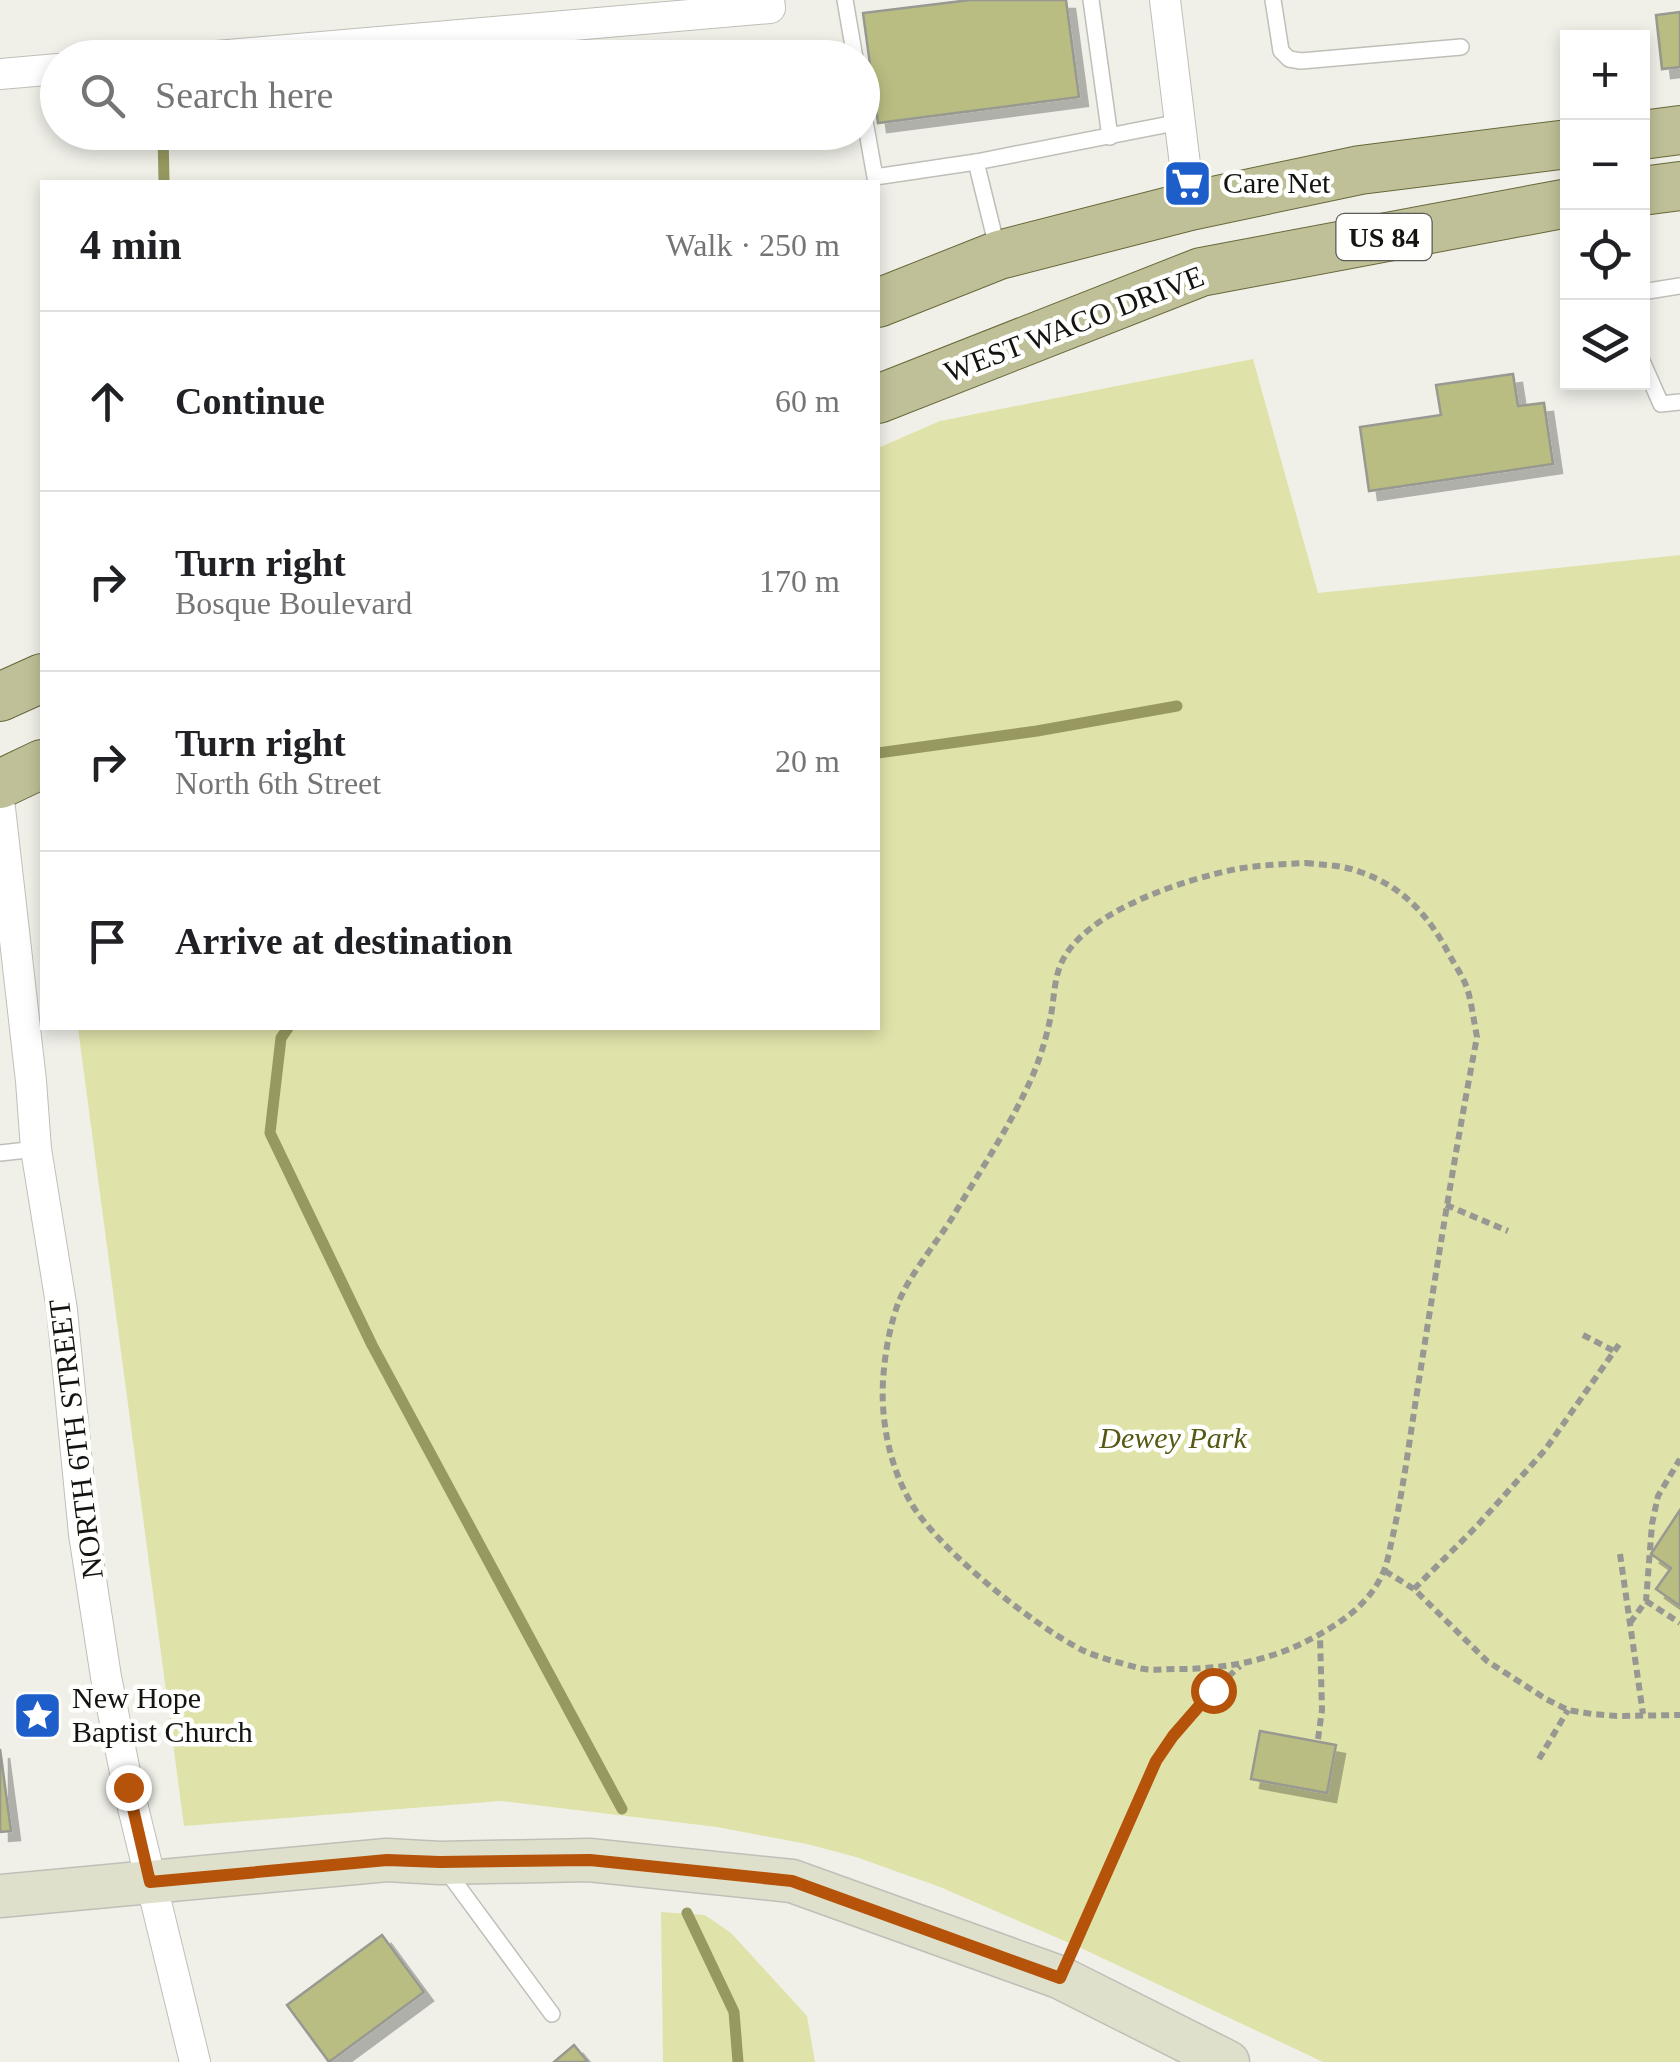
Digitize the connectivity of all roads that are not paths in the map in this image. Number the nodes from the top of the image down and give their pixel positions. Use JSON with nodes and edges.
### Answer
{"nodes":[{"id":1,"x":770,"y":0,"type":"edge"},
{"id":2,"x":845,"y":0,"type":"edge"},
{"id":3,"x":1091,"y":0,"type":"edge"},
{"id":4,"x":1165,"y":0,"type":"edge"},
{"id":5,"x":1273,"y":0,"type":"edge"},
{"id":6,"x":401,"y":40,"type":"edge"},
{"id":7,"x":852,"y":40,"type":"edge"},
{"id":8,"x":1461,"y":47,"type":"dead end"},
{"id":9,"x":40,"y":69,"type":"edge"},
{"id":10,"x":1,"y":70,"type":"edge"},
{"id":11,"x":1180,"y":122,"type":"junction"},
{"id":12,"x":1680,"y":130,"type":"edge"},
{"id":13,"x":1650,"y":134,"type":"edge"},
{"id":14,"x":1110,"y":137,"type":"junction"},
{"id":15,"x":1560,"y":145,"type":"edge"},
{"id":16,"x":870,"y":150,"type":"edge"},
{"id":17,"x":976,"y":162,"type":"junction"},
{"id":18,"x":1680,"y":186,"type":"edge"},
{"id":19,"x":1650,"y":190,"type":"edge"},
{"id":20,"x":1560,"y":204,"type":"edge"},
{"id":21,"x":1190,"y":206,"type":"junction"},
{"id":22,"x":998,"y":255,"type":"junction"},
{"id":23,"x":1680,"y":286,"type":"edge"},
{"id":24,"x":1650,"y":291,"type":"edge"},
{"id":25,"x":880,"y":302,"type":"edge"},
{"id":26,"x":1650,"y":380,"type":"edge"},
{"id":27,"x":880,"y":398,"type":"edge"},
{"id":28,"x":1680,"y":402,"type":"edge"},
{"id":29,"x":40,"y":679,"type":"edge"},
{"id":30,"x":0,"y":697,"type":"edge"},
{"id":31,"x":40,"y":765,"type":"edge"},
{"id":32,"x":0,"y":784,"type":"edge"},
{"id":33,"x":0,"y":808,"type":"edge"},
{"id":34,"x":36,"y":1149,"type":"junction"},
{"id":35,"x":0,"y":1153,"type":"edge"},
{"id":36,"x":440,"y":1862,"type":"junction"},
{"id":37,"x":150,"y":1882,"type":"junction"},
{"id":38,"x":0,"y":1896,"type":"edge"},
{"id":39,"x":552,"y":2014,"type":"dead end"},
{"id":40,"x":195,"y":2062,"type":"edge"},
{"id":41,"x":1228,"y":2062,"type":"edge"}],
"edges":[{"from":1,"to":6,"type":"street"},
{"from":2,"to":7,"type":"lane"},
{"from":3,"to":14,"type":"lane"},
{"from":4,"to":11,"type":"street"},
{"from":5,"to":8,"type":"lane"},
{"from":9,"to":10,"type":"street"},
{"from":11,"to":14,"type":"lane"},
{"from":11,"to":21,"type":"street"},
{"from":12,"to":13,"type":"main road"},
{"from":14,"to":17,"type":"lane"},
{"from":15,"to":21,"type":"main road","number":"US 84"},
{"from":16,"to":17,"type":"lane"},
{"from":17,"to":22,"type":"lane"},
{"from":18,"to":19,"type":"main road"},
{"from":20,"to":27,"type":"main road","name":"WEST WACO DRIVE","number":"US 84"},
{"from":21,"to":22,"type":"main road","number":"US 84"},
{"from":22,"to":25,"type":"main road","number":"US 84"},
{"from":23,"to":24,"type":"lane"},
{"from":26,"to":28,"type":"lane"},
{"from":29,"to":30,"type":"main road"},
{"from":31,"to":32,"type":"main road"},
{"from":33,"to":34,"type":"street","name":"NORTH 6TH STREET"},
{"from":34,"to":35,"type":"lane"},
{"from":34,"to":37,"type":"street","name":"NORTH 6TH STREET"},
{"from":36,"to":37,"type":"main road"},
{"from":36,"to":39,"type":"lane"},
{"from":36,"to":41,"type":"main road"},
{"from":37,"to":38,"type":"main road"},
{"from":37,"to":40,"type":"street","name":"NORTH 6TH STREET"}]}
